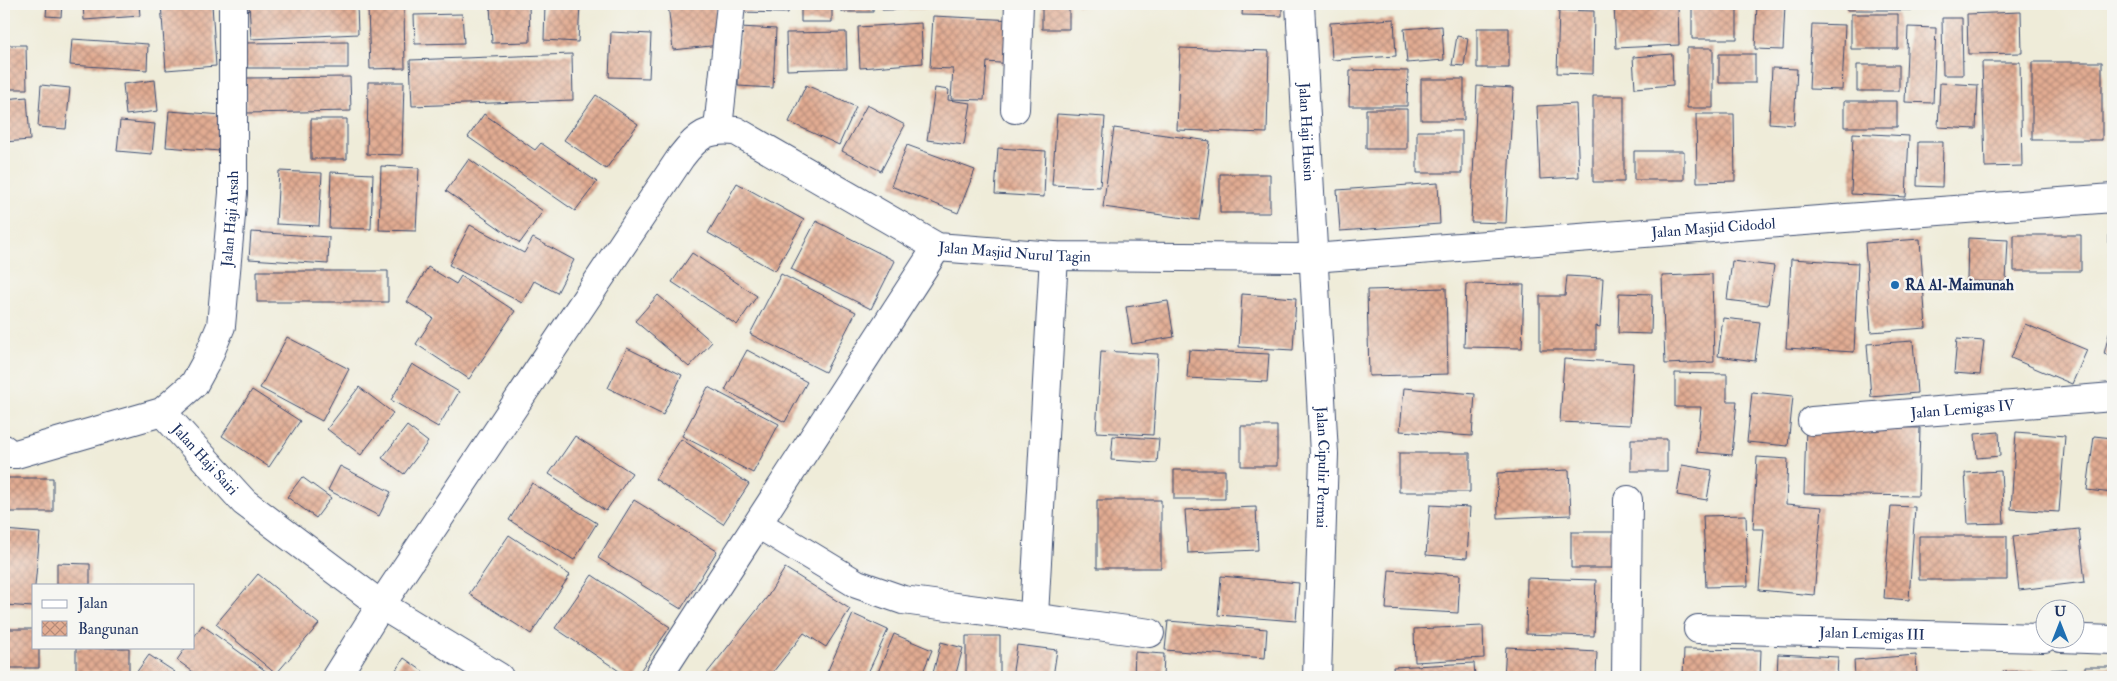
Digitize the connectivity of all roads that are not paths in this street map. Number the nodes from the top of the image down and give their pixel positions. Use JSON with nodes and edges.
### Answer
{"nodes":[{"id":1,"x":233,"y":4,"type":"edge"},
{"id":2,"x":731,"y":4,"type":"edge"},
{"id":3,"x":1019,"y":4,"type":"edge"},
{"id":4,"x":1300,"y":4,"type":"edge"},
{"id":5,"x":1015,"y":110,"type":"dead end"},
{"id":6,"x":718,"y":130,"type":"junction"},
{"id":7,"x":2113,"y":198,"type":"edge"},
{"id":8,"x":936,"y":246,"type":"junction"},
{"id":9,"x":1054,"y":256,"type":"junction"},
{"id":10,"x":1312,"y":258,"type":"junction"},
{"id":11,"x":2113,"y":397,"type":"edge"},
{"id":12,"x":162,"y":412,"type":"junction"},
{"id":13,"x":1812,"y":421,"type":"dead end"},
{"id":14,"x":4,"y":449,"type":"edge"},
{"id":15,"x":1628,"y":500,"type":"dead end"},
{"id":16,"x":758,"y":524,"type":"junction"},
{"id":17,"x":381,"y":605,"type":"junction"},
{"id":18,"x":1034,"y":616,"type":"junction"},
{"id":19,"x":1698,"y":629,"type":"dead end"},
{"id":20,"x":1150,"y":633,"type":"dead end"},
{"id":21,"x":2034,"y":638,"type":"edge"},
{"id":22,"x":2084,"y":639,"type":"edge"},
{"id":23,"x":2113,"y":640,"type":"edge"},
{"id":24,"x":336,"y":677,"type":"edge"},
{"id":25,"x":499,"y":677,"type":"edge"},
{"id":26,"x":658,"y":677,"type":"edge"},
{"id":27,"x":1317,"y":677,"type":"edge"},
{"id":28,"x":1626,"y":677,"type":"edge"}],
"edges":[{"from":1,"to":12,"type":"street","name":"Jalan Haji Arsah"},
{"from":2,"to":6,"type":"street"},
{"from":3,"to":5,"type":"street"},
{"from":4,"to":10,"type":"street","name":"Jalan Haji Husin"},
{"from":6,"to":8,"type":"street","name":"Jalan Masjid Nurul Tagin"},
{"from":6,"to":17,"type":"street"},
{"from":7,"to":10,"type":"street","name":"Jalan Masjid Cidodol"},
{"from":8,"to":9,"type":"street","name":"Jalan Masjid Nurul Tagin"},
{"from":8,"to":16,"type":"street"},
{"from":9,"to":10,"type":"street","name":"Jalan Masjid Nurul Tagin"},
{"from":9,"to":18,"type":"street"},
{"from":10,"to":27,"type":"street","name":"Jalan Cipulir Permai"},
{"from":11,"to":13,"type":"street","name":"Jalan Lemigas IV"},
{"from":12,"to":14,"type":"street","name":"Jalan Haji Sairi"},
{"from":12,"to":17,"type":"street","name":"Jalan Haji Sairi"},
{"from":15,"to":28,"type":"street"},
{"from":16,"to":18,"type":"street"},
{"from":16,"to":26,"type":"street"},
{"from":17,"to":24,"type":"street"},
{"from":17,"to":25,"type":"street","name":"Jalan Haji Sairi"},
{"from":18,"to":20,"type":"street"},
{"from":19,"to":21,"type":"street","name":"Jalan Lemigas III"},
{"from":22,"to":23,"type":"street"}]}
